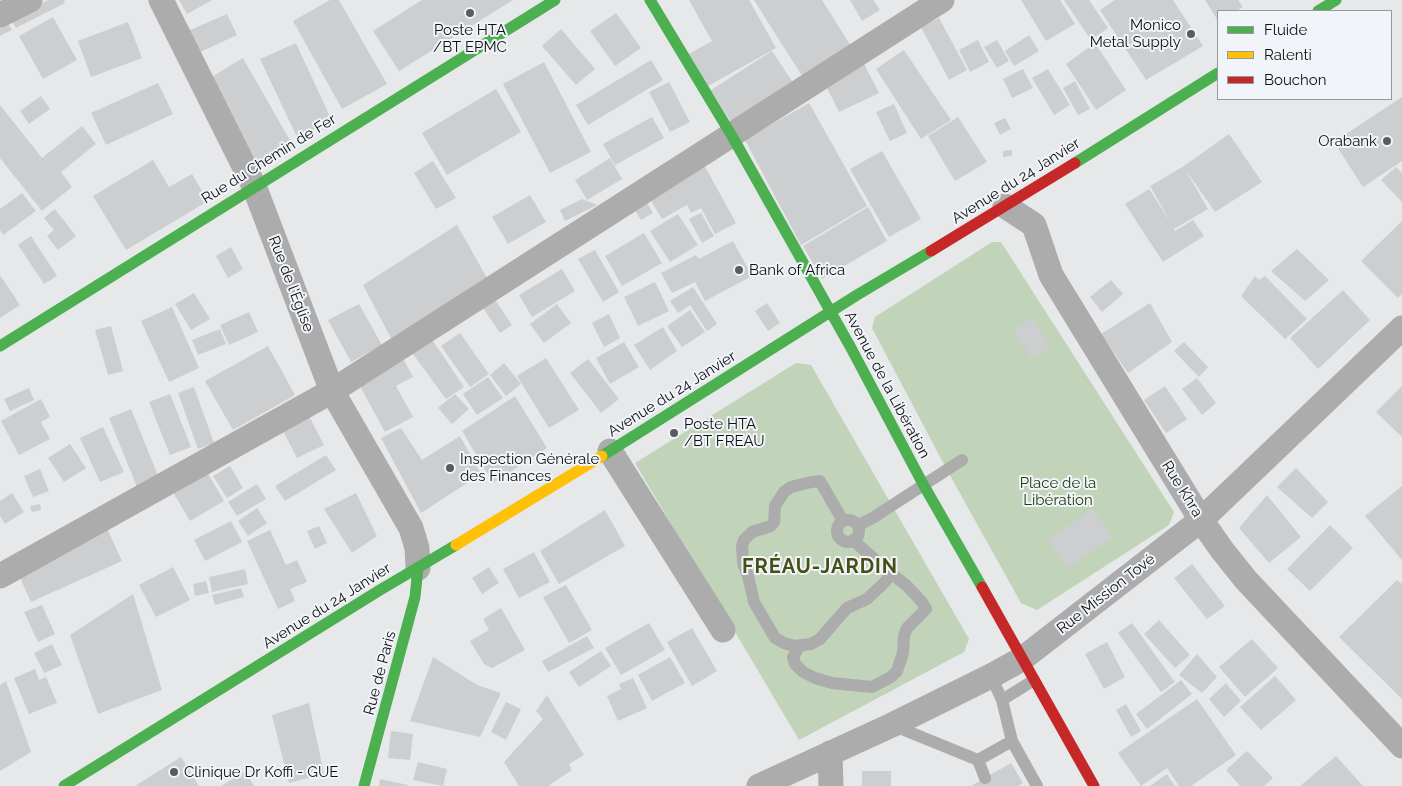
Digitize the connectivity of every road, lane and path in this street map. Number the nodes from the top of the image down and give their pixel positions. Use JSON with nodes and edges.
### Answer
{"nodes":[{"id":1,"x":30,"y":0,"type":"edge"},
{"id":2,"x":161,"y":0,"type":"edge"},
{"id":3,"x":555,"y":0,"type":"edge"},
{"id":4,"x":650,"y":0,"type":"edge"},
{"id":5,"x":942,"y":0,"type":"edge"},
{"id":6,"x":1336,"y":0,"type":"edge"},
{"id":7,"x":1320,"y":10,"type":"edge"},
{"id":8,"x":0,"y":16,"type":"edge"},
{"id":9,"x":1217,"y":75,"type":"edge"},
{"id":10,"x":732,"y":136,"type":"junction"},
{"id":11,"x":254,"y":186,"type":"junction"},
{"id":12,"x":1005,"y":206,"type":"junction"},
{"id":13,"x":831,"y":312,"type":"junction"},
{"id":14,"x":1402,"y":328,"type":"edge"},
{"id":15,"x":0,"y":346,"type":"edge"},
{"id":16,"x":332,"y":391,"type":"junction"},
{"id":17,"x":610,"y":451,"type":"junction"},
{"id":18,"x":962,"y":460,"type":"dead end"},
{"id":19,"x":923,"y":484,"type":"junction"},
{"id":20,"x":1201,"y":520,"type":"junction"},
{"id":21,"x":842,"y":521,"type":"junction"},
{"id":22,"x":858,"y":525,"type":"junction"},
{"id":23,"x":853,"y":540,"type":"junction"},
{"id":24,"x":418,"y":568,"type":"junction"},
{"id":25,"x":891,"y":574,"type":"junction"},
{"id":26,"x":0,"y":576,"type":"edge"},
{"id":27,"x":723,"y":630,"type":"dead end"},
{"id":28,"x":799,"y":647,"type":"junction"},
{"id":29,"x":1022,"y":659,"type":"junction"},
{"id":30,"x":991,"y":676,"type":"junction"},
{"id":31,"x":1034,"y":680,"type":"junction"},
{"id":32,"x":1002,"y":700,"type":"junction"},
{"id":33,"x":892,"y":725,"type":"junction"},
{"id":34,"x":1012,"y":741,"type":"junction"},
{"id":35,"x":1402,"y":746,"type":"edge"},
{"id":36,"x":830,"y":753,"type":"junction"},
{"id":37,"x":978,"y":760,"type":"junction"},
{"id":38,"x":985,"y":778,"type":"dead end"},
{"id":39,"x":64,"y":786,"type":"edge"},
{"id":40,"x":364,"y":786,"type":"edge"},
{"id":41,"x":759,"y":786,"type":"edge"},
{"id":42,"x":831,"y":786,"type":"edge"},
{"id":43,"x":1037,"y":786,"type":"edge"},
{"id":44,"x":1094,"y":786,"type":"edge"}],
"edges":[{"from":1,"to":8,"type":"street"},
{"from":2,"to":11,"type":"street","name":"Rue de l'Église"},
{"from":3,"to":11,"type":"street","name":"Rue du Chemin de Fer"},
{"from":4,"to":10,"type":"street","name":"Avenue de la Libération"},
{"from":5,"to":10,"type":"street"},
{"from":6,"to":7,"type":"street"},
{"from":9,"to":12,"type":"street","name":"Avenue du 24 Janvier"},
{"from":10,"to":13,"type":"street","name":"Avenue de la Libération"},
{"from":10,"to":16,"type":"street"},
{"from":11,"to":15,"type":"street","name":"Rue du Chemin de Fer"},
{"from":11,"to":16,"type":"street","name":"Rue de l'Église"},
{"from":12,"to":13,"type":"street","name":"Avenue du 24 Janvier"},
{"from":12,"to":20,"type":"street","name":"Rue Khra"},
{"from":13,"to":17,"type":"street","name":"Avenue du 24 Janvier"},
{"from":13,"to":19,"type":"street","name":"Avenue de la Libération"},
{"from":14,"to":20,"type":"street","name":"Rue Mission Tové"},
{"from":16,"to":24,"type":"street","name":"Rue de l'Église"},
{"from":16,"to":26,"type":"street"},
{"from":17,"to":24,"type":"street","name":"Avenue du 24 Janvier"},
{"from":17,"to":27,"type":"street"},
{"from":18,"to":19,"type":"lane"},
{"from":19,"to":22,"type":"lane"},
{"from":19,"to":29,"type":"street","name":"Avenue de la Libération"},
{"from":20,"to":29,"type":"street","name":"Rue Mission Tové"},
{"from":20,"to":35,"type":"street","name":"Rue Khra"},
{"from":21,"to":22,"type":"lane"},
{"from":21,"to":23,"type":"lane"},
{"from":21,"to":28,"type":"lane"},
{"from":22,"to":23,"type":"lane"},
{"from":23,"to":25,"type":"lane"},
{"from":24,"to":39,"type":"street","name":"Avenue du 24 Janvier"},
{"from":24,"to":40,"type":"street","name":"Rue de Paris"},
{"from":25,"to":28,"type":"lane"},
{"from":25,"to":28,"type":"lane"},
{"from":29,"to":30,"type":"street","name":"Rue Mission Tové"},
{"from":29,"to":31,"type":"street","name":"Avenue de la Libération"},
{"from":30,"to":32,"type":"lane"},
{"from":30,"to":33,"type":"street","name":"Rue Mission Tové"},
{"from":31,"to":32,"type":"lane"},
{"from":31,"to":44,"type":"street","name":"Avenue de la Libération"},
{"from":32,"to":34,"type":"lane"},
{"from":33,"to":36,"type":"street","name":"Rue Mission Tové"},
{"from":33,"to":37,"type":"lane"},
{"from":34,"to":37,"type":"lane"},
{"from":34,"to":43,"type":"lane"},
{"from":36,"to":41,"type":"street","name":"Rue Mission Tové"},
{"from":36,"to":42,"type":"street"},
{"from":37,"to":38,"type":"lane"}]}
